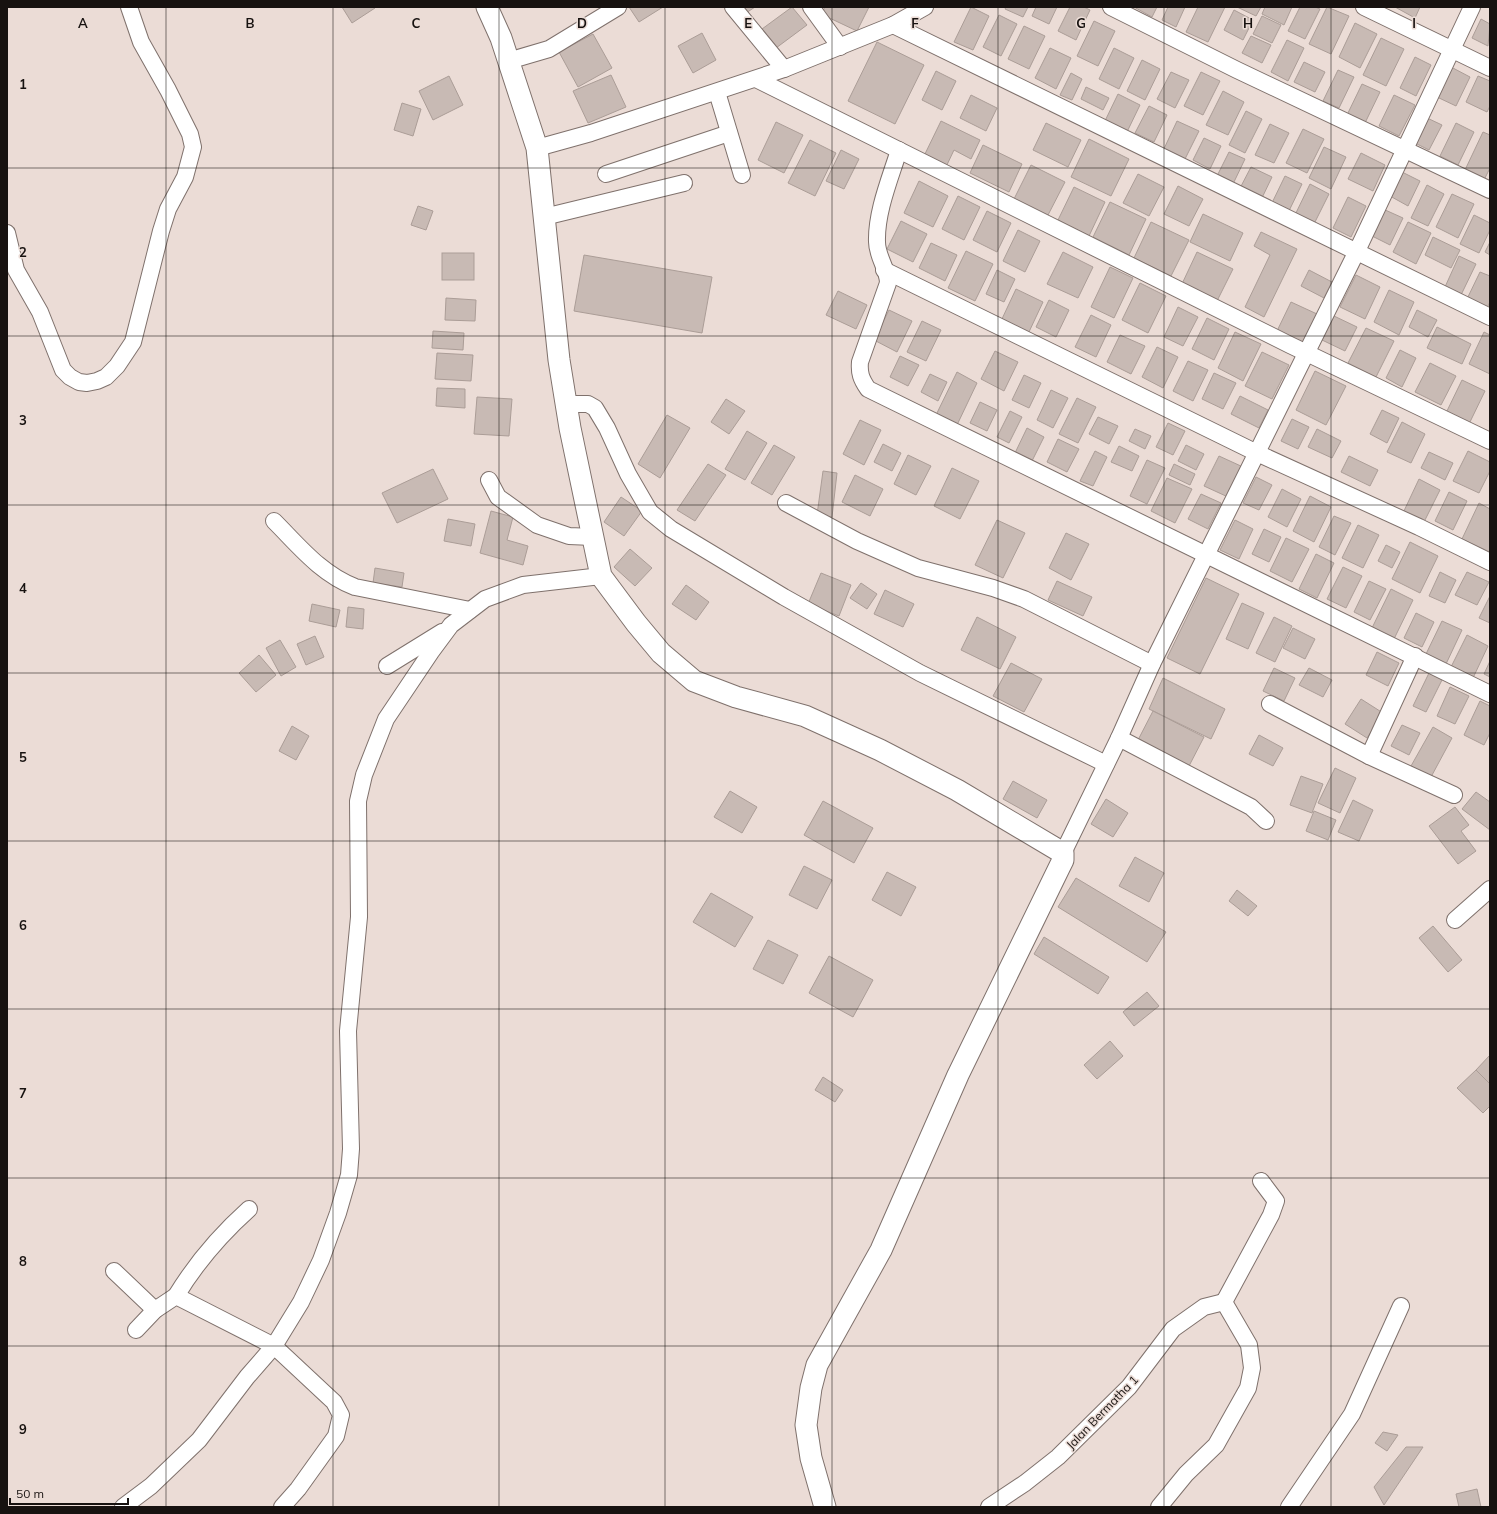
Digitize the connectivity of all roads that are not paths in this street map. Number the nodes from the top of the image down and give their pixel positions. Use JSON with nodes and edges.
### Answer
{"nodes":[{"id":1,"x":130,"y":7,"type":"edge"},
{"id":2,"x":487,"y":7,"type":"edge"},
{"id":3,"x":618,"y":7,"type":"edge"},
{"id":4,"x":733,"y":7,"type":"edge"},
{"id":5,"x":811,"y":7,"type":"edge"},
{"id":6,"x":925,"y":7,"type":"edge"},
{"id":7,"x":1111,"y":7,"type":"edge"},
{"id":8,"x":1364,"y":7,"type":"edge"},
{"id":9,"x":1472,"y":7,"type":"edge"},
{"id":10,"x":893,"y":25,"type":"junction"},
{"id":11,"x":840,"y":47,"type":"junction"},
{"id":12,"x":1452,"y":50,"type":"junction"},
{"id":13,"x":508,"y":61,"type":"junction"},
{"id":14,"x":1490,"y":68,"type":"edge"},
{"id":15,"x":784,"y":69,"type":"junction"},
{"id":16,"x":756,"y":79,"type":"junction"},
{"id":17,"x":717,"y":92,"type":"junction"},
{"id":18,"x":729,"y":133,"type":"junction"},
{"id":19,"x":537,"y":148,"type":"junction"},
{"id":20,"x":1406,"y":149,"type":"junction"},
{"id":21,"x":899,"y":150,"type":"junction"},
{"id":22,"x":606,"y":174,"type":"dead end"},
{"id":23,"x":742,"y":175,"type":"dead end"},
{"id":24,"x":684,"y":183,"type":"dead end"},
{"id":25,"x":1490,"y":190,"type":"edge"},
{"id":26,"x":544,"y":217,"type":"junction"},
{"id":27,"x":7,"y":233,"type":"edge"},
{"id":28,"x":1356,"y":253,"type":"junction"},
{"id":29,"x":884,"y":270,"type":"junction"},
{"id":30,"x":1490,"y":317,"type":"edge"},
{"id":31,"x":1306,"y":352,"type":"junction"},
{"id":32,"x":566,"y":404,"type":"junction"},
{"id":33,"x":1490,"y":441,"type":"edge"},
{"id":34,"x":1256,"y":453,"type":"junction"},
{"id":35,"x":489,"y":480,"type":"dead end"},
{"id":36,"x":786,"y":503,"type":"dead end"},
{"id":37,"x":274,"y":521,"type":"dead end"},
{"id":38,"x":593,"y":537,"type":"junction"},
{"id":39,"x":1206,"y":554,"type":"junction"},
{"id":40,"x":1490,"y":562,"type":"edge"},
{"id":41,"x":601,"y":576,"type":"junction"},
{"id":42,"x":470,"y":610,"type":"junction"},
{"id":43,"x":452,"y":626,"type":"junction"},
{"id":44,"x":1415,"y":656,"type":"junction"},
{"id":45,"x":1152,"y":664,"type":"junction"},
{"id":46,"x":387,"y":666,"type":"dead end"},
{"id":47,"x":1490,"y":694,"type":"edge"},
{"id":48,"x":1270,"y":704,"type":"dead end"},
{"id":49,"x":1119,"y":738,"type":"junction"},
{"id":50,"x":1369,"y":756,"type":"junction"},
{"id":51,"x":1106,"y":764,"type":"junction"},
{"id":52,"x":1454,"y":795,"type":"dead end"},
{"id":53,"x":1266,"y":822,"type":"dead end"},
{"id":54,"x":1063,"y":853,"type":"junction"},
{"id":55,"x":1490,"y":890,"type":"edge"},
{"id":56,"x":1455,"y":920,"type":"dead end"},
{"id":57,"x":1261,"y":1181,"type":"dead end"},
{"id":58,"x":249,"y":1210,"type":"dead end"},
{"id":59,"x":114,"y":1271,"type":"dead end"},
{"id":60,"x":176,"y":1296,"type":"junction"},
{"id":61,"x":1224,"y":1302,"type":"junction"},
{"id":62,"x":1401,"y":1306,"type":"dead end"},
{"id":63,"x":155,"y":1310,"type":"junction"},
{"id":64,"x":136,"y":1330,"type":"dead end"},
{"id":65,"x":274,"y":1346,"type":"junction"},
{"id":66,"x":1160,"y":1506,"type":"edge"},
{"id":67,"x":123,"y":1507,"type":"edge"},
{"id":68,"x":282,"y":1507,"type":"edge"},
{"id":69,"x":825,"y":1507,"type":"edge"},
{"id":70,"x":989,"y":1507,"type":"edge"},
{"id":71,"x":1289,"y":1507,"type":"edge"}],
"edges":[{"from":1,"to":27,"type":"street"},
{"from":2,"to":13,"type":"street"},
{"from":3,"to":13,"type":"street"},
{"from":4,"to":15,"type":"street"},
{"from":5,"to":11,"type":"street"},
{"from":6,"to":10,"type":"street"},
{"from":7,"to":20,"type":"street"},
{"from":8,"to":12,"type":"street"},
{"from":9,"to":12,"type":"street"},
{"from":10,"to":11,"type":"street"},
{"from":10,"to":28,"type":"street"},
{"from":11,"to":15,"type":"street"},
{"from":12,"to":14,"type":"street"},
{"from":12,"to":20,"type":"street"},
{"from":13,"to":19,"type":"street"},
{"from":15,"to":16,"type":"street"},
{"from":16,"to":17,"type":"street"},
{"from":16,"to":21,"type":"street"},
{"from":17,"to":18,"type":"street"},
{"from":17,"to":19,"type":"street"},
{"from":18,"to":22,"type":"street"},
{"from":18,"to":23,"type":"street"},
{"from":19,"to":26,"type":"street"},
{"from":20,"to":25,"type":"street"},
{"from":20,"to":28,"type":"street"},
{"from":21,"to":29,"type":"street"},
{"from":21,"to":31,"type":"street"},
{"from":24,"to":26,"type":"street"},
{"from":26,"to":32,"type":"street"},
{"from":28,"to":30,"type":"street"},
{"from":28,"to":31,"type":"street"},
{"from":29,"to":34,"type":"street"},
{"from":29,"to":39,"type":"street"},
{"from":31,"to":33,"type":"street"},
{"from":31,"to":34,"type":"street"},
{"from":32,"to":38,"type":"street"},
{"from":32,"to":51,"type":"street"},
{"from":34,"to":39,"type":"street"},
{"from":34,"to":40,"type":"street"},
{"from":35,"to":38,"type":"street"},
{"from":36,"to":45,"type":"street"},
{"from":37,"to":42,"type":"street"},
{"from":38,"to":41,"type":"street"},
{"from":39,"to":44,"type":"street"},
{"from":39,"to":45,"type":"street"},
{"from":41,"to":42,"type":"street"},
{"from":41,"to":54,"type":"street"},
{"from":42,"to":43,"type":"street"},
{"from":43,"to":46,"type":"street"},
{"from":43,"to":65,"type":"street"},
{"from":44,"to":47,"type":"street"},
{"from":44,"to":50,"type":"street"},
{"from":45,"to":49,"type":"street"},
{"from":48,"to":50,"type":"street"},
{"from":49,"to":51,"type":"street"},
{"from":49,"to":53,"type":"street"},
{"from":50,"to":52,"type":"street"},
{"from":51,"to":54,"type":"street"},
{"from":54,"to":69,"type":"street"},
{"from":55,"to":56,"type":"street"},
{"from":57,"to":61,"type":"street"},
{"from":58,"to":60,"type":"street"},
{"from":59,"to":63,"type":"street"},
{"from":60,"to":63,"type":"street"},
{"from":60,"to":65,"type":"street"},
{"from":61,"to":66,"type":"street"},
{"from":61,"to":70,"type":"street","name":"Jalan Bermatha 1"},
{"from":62,"to":71,"type":"street"},
{"from":63,"to":64,"type":"street"},
{"from":65,"to":67,"type":"street"},
{"from":65,"to":68,"type":"street"}]}
